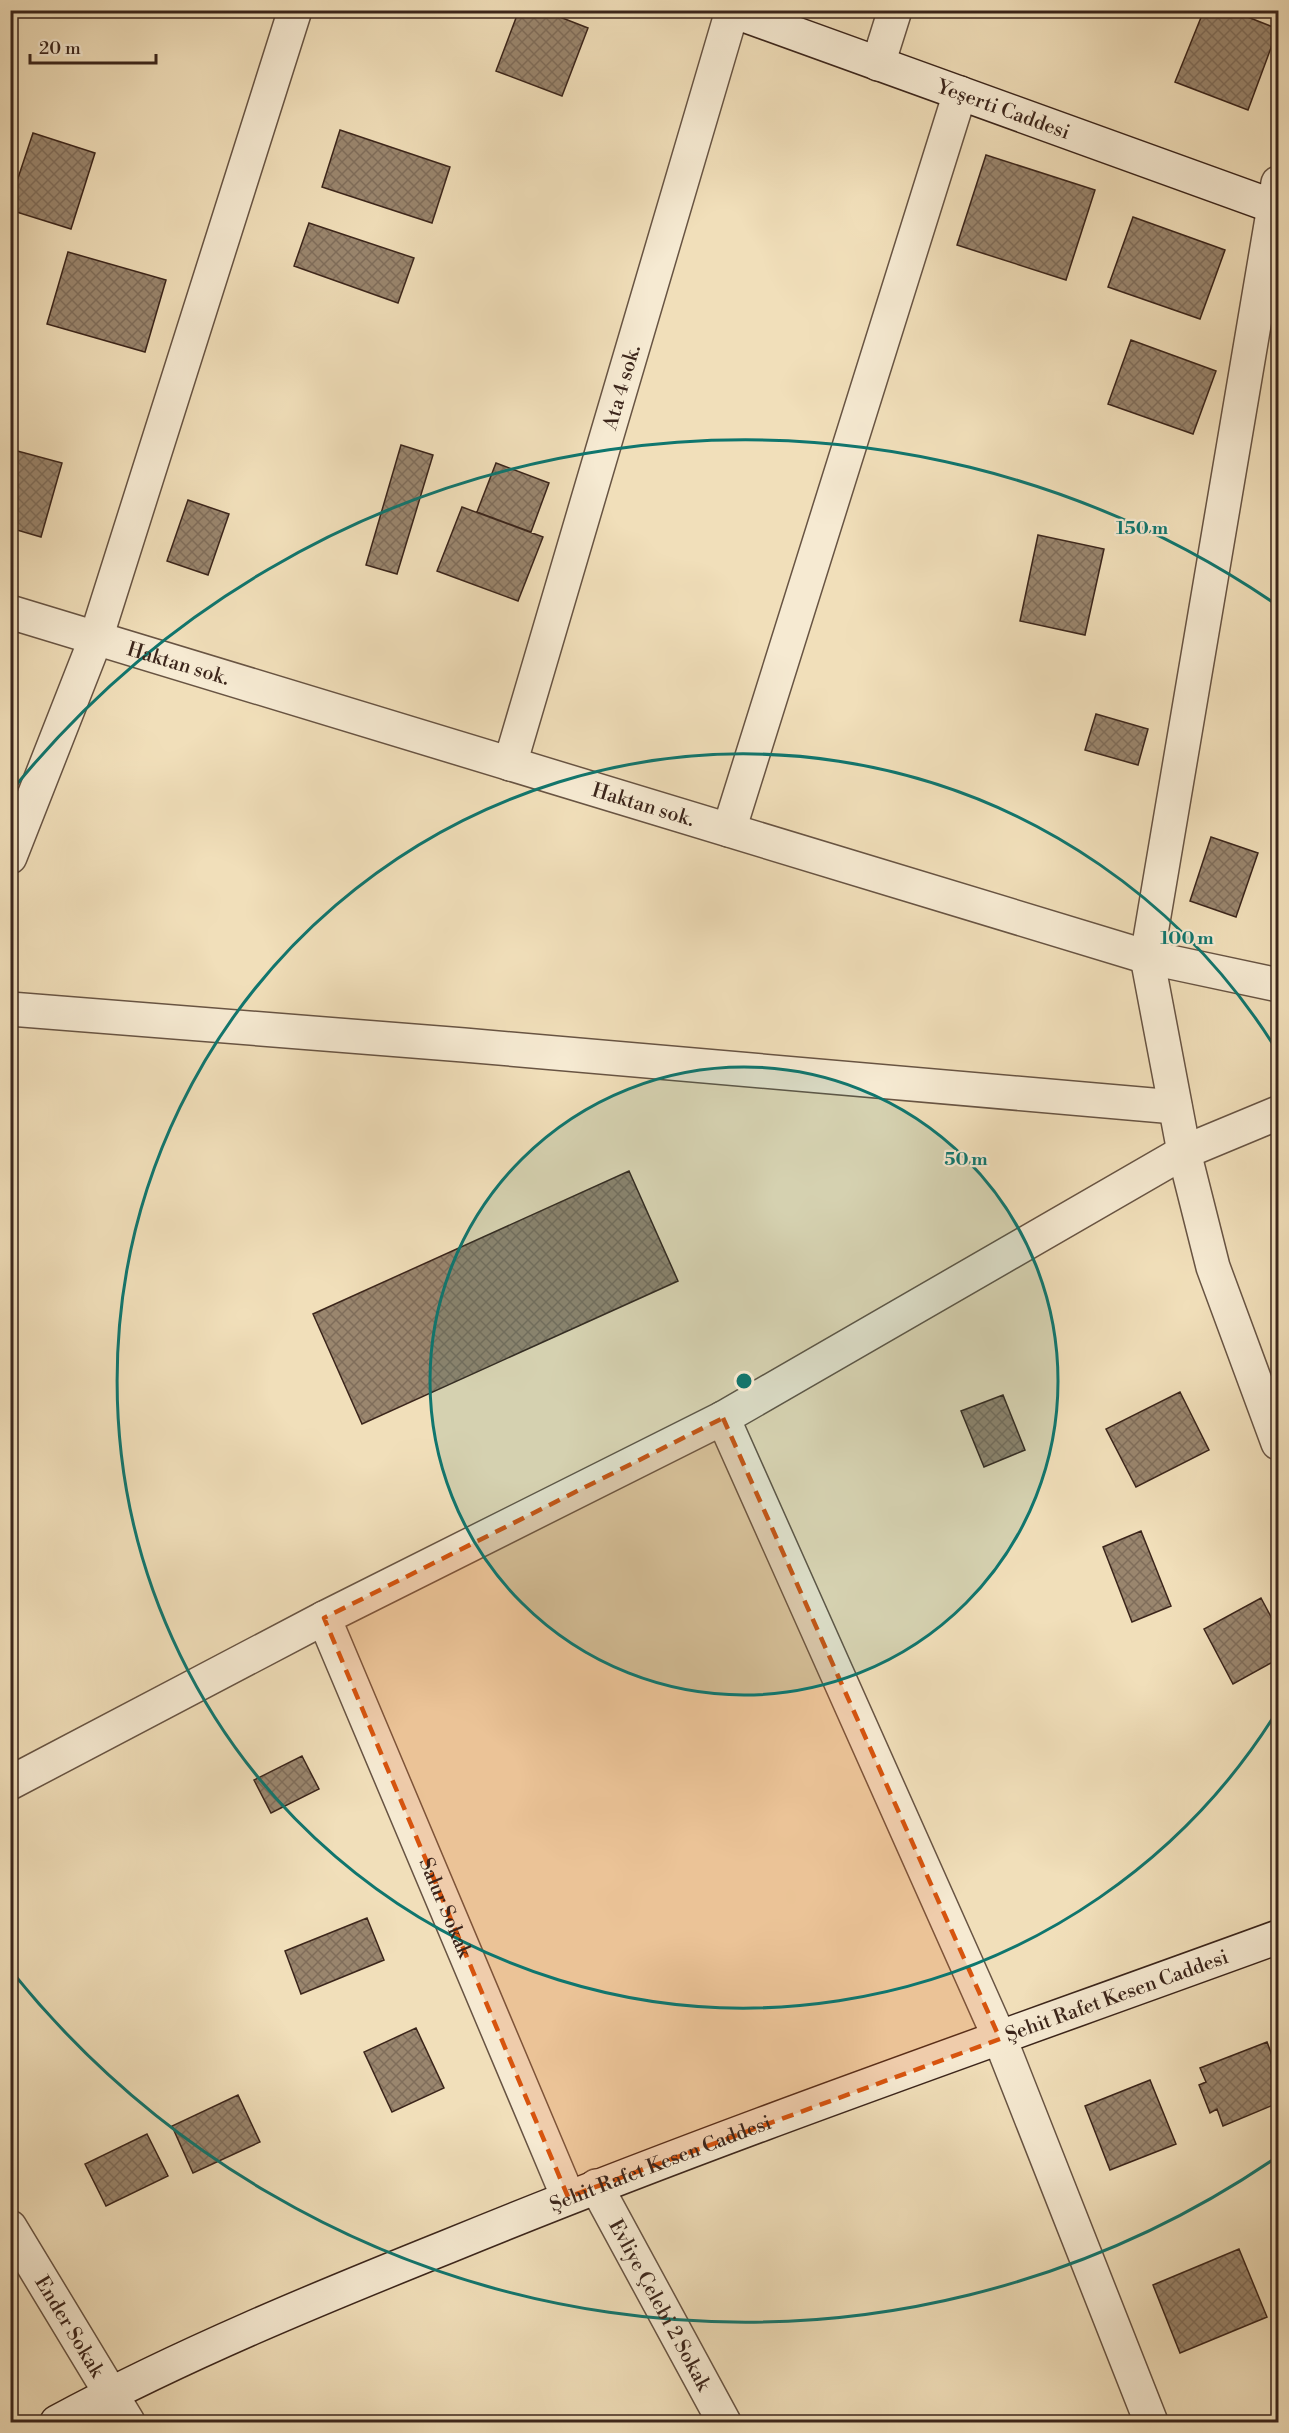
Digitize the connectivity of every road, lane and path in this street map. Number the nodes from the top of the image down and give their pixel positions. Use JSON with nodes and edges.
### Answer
{"nodes":[{"id":1,"x":295,"y":10,"type":"edge"},
{"id":2,"x":895,"y":10,"type":"edge"},
{"id":3,"x":731,"y":11,"type":"edge"},
{"id":4,"x":878,"y":64,"type":"junction"},
{"id":5,"x":960,"y":93,"type":"junction"},
{"id":6,"x":1277,"y":199,"type":"edge"},
{"id":7,"x":10,"y":612,"type":"edge"},
{"id":8,"x":96,"y":638,"type":"junction"},
{"id":9,"x":510,"y":764,"type":"junction"},
{"id":10,"x":729,"y":830,"type":"junction"},
{"id":11,"x":10,"y":857,"type":"edge"},
{"id":12,"x":1147,"y":957,"type":"junction"},
{"id":13,"x":1278,"y":985,"type":"edge"},
{"id":14,"x":10,"y":1009,"type":"edge"},
{"id":15,"x":1175,"y":1107,"type":"junction"},
{"id":16,"x":1278,"y":1113,"type":"edge"},
{"id":17,"x":1184,"y":1152,"type":"junction"},
{"id":18,"x":723,"y":1418,"type":"junction"},
{"id":19,"x":1278,"y":1443,"type":"edge"},
{"id":20,"x":324,"y":1618,"type":"junction"},
{"id":21,"x":10,"y":1783,"type":"edge"},
{"id":22,"x":1278,"y":1937,"type":"edge"},
{"id":23,"x":1000,"y":2039,"type":"junction"},
{"id":24,"x":582,"y":2191,"type":"junction"},
{"id":25,"x":10,"y":2227,"type":"edge"},
{"id":26,"x":110,"y":2394,"type":"junction"},
{"id":27,"x":57,"y":2422,"type":"edge"},
{"id":28,"x":128,"y":2422,"type":"edge"},
{"id":29,"x":724,"y":2422,"type":"edge"},
{"id":30,"x":1151,"y":2422,"type":"edge"}],
"edges":[{"from":1,"to":8,"type":"street"},
{"from":2,"to":4,"type":"street"},
{"from":3,"to":4,"type":"street","name":"Yeşerti Caddesi"},
{"from":3,"to":9,"type":"street","name":"Ata 4 sok."},
{"from":4,"to":5,"type":"street","name":"Yeşerti Caddesi"},
{"from":5,"to":6,"type":"street","name":"Yeşerti Caddesi"},
{"from":5,"to":10,"type":"street"},
{"from":6,"to":12,"type":"street"},
{"from":7,"to":8,"type":"street","name":"Haktan sok."},
{"from":8,"to":9,"type":"street","name":"Haktan sok."},
{"from":8,"to":11,"type":"street"},
{"from":9,"to":10,"type":"street","name":"Haktan sok."},
{"from":10,"to":12,"type":"street","name":"Haktan sok."},
{"from":12,"to":13,"type":"street","name":"Haktan sok."},
{"from":12,"to":15,"type":"street"},
{"from":14,"to":15,"type":"street"},
{"from":15,"to":17,"type":"street"},
{"from":16,"to":17,"type":"street"},
{"from":17,"to":18,"type":"street"},
{"from":17,"to":19,"type":"street"},
{"from":18,"to":20,"type":"street"},
{"from":18,"to":23,"type":"street"},
{"from":20,"to":21,"type":"street"},
{"from":20,"to":24,"type":"street","name":"Salur Sokak"},
{"from":22,"to":23,"type":"street","name":"Şehit Rafet Kesen Caddesi"},
{"from":23,"to":24,"type":"street","name":"Şehit Rafet Kesen Caddesi"},
{"from":23,"to":30,"type":"street"},
{"from":24,"to":26,"type":"street","name":"Şehit Rafet Kesen Caddesi"},
{"from":24,"to":29,"type":"street","name":"Evliye Çelebi 2 Sokak"},
{"from":25,"to":26,"type":"street","name":"Ender Sokak"},
{"from":26,"to":27,"type":"street","name":"Şehit Rafet Kesen Caddesi"},
{"from":26,"to":28,"type":"street","name":"Ender Sokak"}]}
